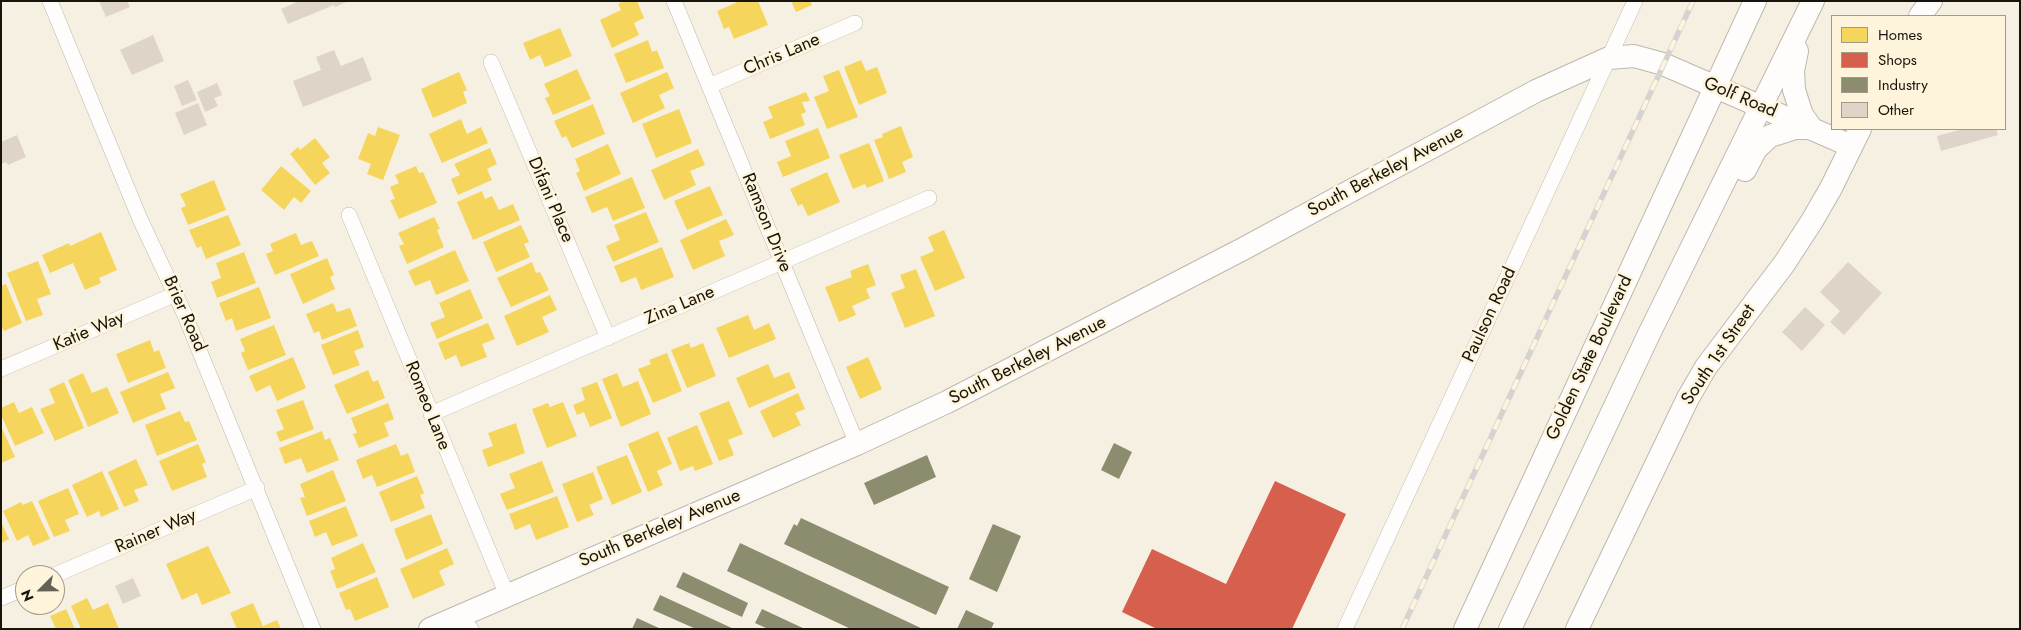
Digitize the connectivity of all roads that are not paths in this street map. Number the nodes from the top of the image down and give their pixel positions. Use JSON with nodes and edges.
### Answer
{"nodes":[{"id":1,"x":50,"y":1,"type":"edge"},
{"id":2,"x":674,"y":1,"type":"edge"},
{"id":3,"x":1635,"y":1,"type":"edge"},
{"id":4,"x":1755,"y":1,"type":"edge"},
{"id":5,"x":1813,"y":1,"type":"edge"},
{"id":6,"x":1931,"y":1,"type":"edge"},
{"id":7,"x":1921,"y":15,"type":"edge"},
{"id":8,"x":855,"y":24,"type":"dead end"},
{"id":9,"x":1793,"y":41,"type":"junction"},
{"id":10,"x":1609,"y":58,"type":"junction"},
{"id":11,"x":492,"y":62,"type":"dead end"},
{"id":12,"x":709,"y":86,"type":"junction"},
{"id":13,"x":1715,"y":87,"type":"junction"},
{"id":14,"x":1761,"y":107,"type":"junction"},
{"id":15,"x":1812,"y":129,"type":"junction"},
{"id":16,"x":1855,"y":137,"type":"edge"},
{"id":17,"x":929,"y":198,"type":"dead end"},
{"id":18,"x":349,"y":215,"type":"dead end"},
{"id":19,"x":1702,"y":226,"type":"junction"},
{"id":20,"x":782,"y":262,"type":"junction"},
{"id":21,"x":176,"y":294,"type":"junction"},
{"id":22,"x":608,"y":338,"type":"junction"},
{"id":23,"x":1,"y":369,"type":"edge"},
{"id":24,"x":431,"y":414,"type":"junction"},
{"id":25,"x":857,"y":444,"type":"junction"},
{"id":26,"x":257,"y":488,"type":"junction"},
{"id":27,"x":65,"y":571,"type":"edge"},
{"id":28,"x":15,"y":592,"type":"edge"},
{"id":29,"x":507,"y":595,"type":"junction"},
{"id":30,"x":1,"y":598,"type":"edge"},
{"id":31,"x":465,"y":622,"type":"edge"},
{"id":32,"x":313,"y":629,"type":"edge"},
{"id":33,"x":430,"y":629,"type":"edge"},
{"id":34,"x":1344,"y":629,"type":"edge"},
{"id":35,"x":1465,"y":629,"type":"edge"},
{"id":36,"x":1510,"y":629,"type":"edge"},
{"id":37,"x":1577,"y":629,"type":"edge"}],
"edges":[{"from":1,"to":21,"type":"street","name":"Brier Road"},
{"from":2,"to":12,"type":"street","name":"Ramson Drive"},
{"from":3,"to":10,"type":"street","name":"Paulson Road"},
{"from":4,"to":13,"type":"street","name":"Golden State Boulevard"},
{"from":5,"to":9,"type":"street"},
{"from":6,"to":7,"type":"street"},
{"from":8,"to":12,"type":"street","name":"Chris Lane"},
{"from":9,"to":14,"type":"street"},
{"from":9,"to":15,"type":"street"},
{"from":10,"to":13,"type":"street","name":"Golf Road"},
{"from":10,"to":25,"type":"street","name":"South Berkeley Avenue"},
{"from":10,"to":34,"type":"street","name":"Paulson Road"},
{"from":11,"to":22,"type":"street","name":"Difani Place"},
{"from":12,"to":20,"type":"street","name":"Ramson Drive"},
{"from":13,"to":14,"type":"street","name":"Golf Road"},
{"from":13,"to":35,"type":"street","name":"Golden State Boulevard"},
{"from":14,"to":15,"type":"street","name":"Golf Road"},
{"from":14,"to":19,"type":"street"},
{"from":15,"to":16,"type":"street","name":"Golf Road"},
{"from":15,"to":19,"type":"street"},
{"from":16,"to":37,"type":"street","name":"South 1st Street"},
{"from":17,"to":20,"type":"street","name":"Zina Lane"},
{"from":18,"to":24,"type":"street","name":"Romeo Lane"},
{"from":19,"to":36,"type":"street"},
{"from":20,"to":22,"type":"street","name":"Zina Lane"},
{"from":20,"to":25,"type":"street","name":"Ramson Drive"},
{"from":21,"to":23,"type":"street","name":"Katie Way"},
{"from":21,"to":26,"type":"street","name":"Brier Road"},
{"from":22,"to":24,"type":"street","name":"Zina Lane"},
{"from":24,"to":29,"type":"street","name":"Romeo Lane"},
{"from":25,"to":29,"type":"street","name":"South Berkeley Avenue"},
{"from":26,"to":27,"type":"street","name":"Rainer Way"},
{"from":26,"to":32,"type":"street","name":"Brier Road"},
{"from":28,"to":30,"type":"street"},
{"from":29,"to":31,"type":"street","name":"South Berkeley Avenue"},
{"from":31,"to":33,"type":"street","name":"South Berkeley Avenue"}]}
